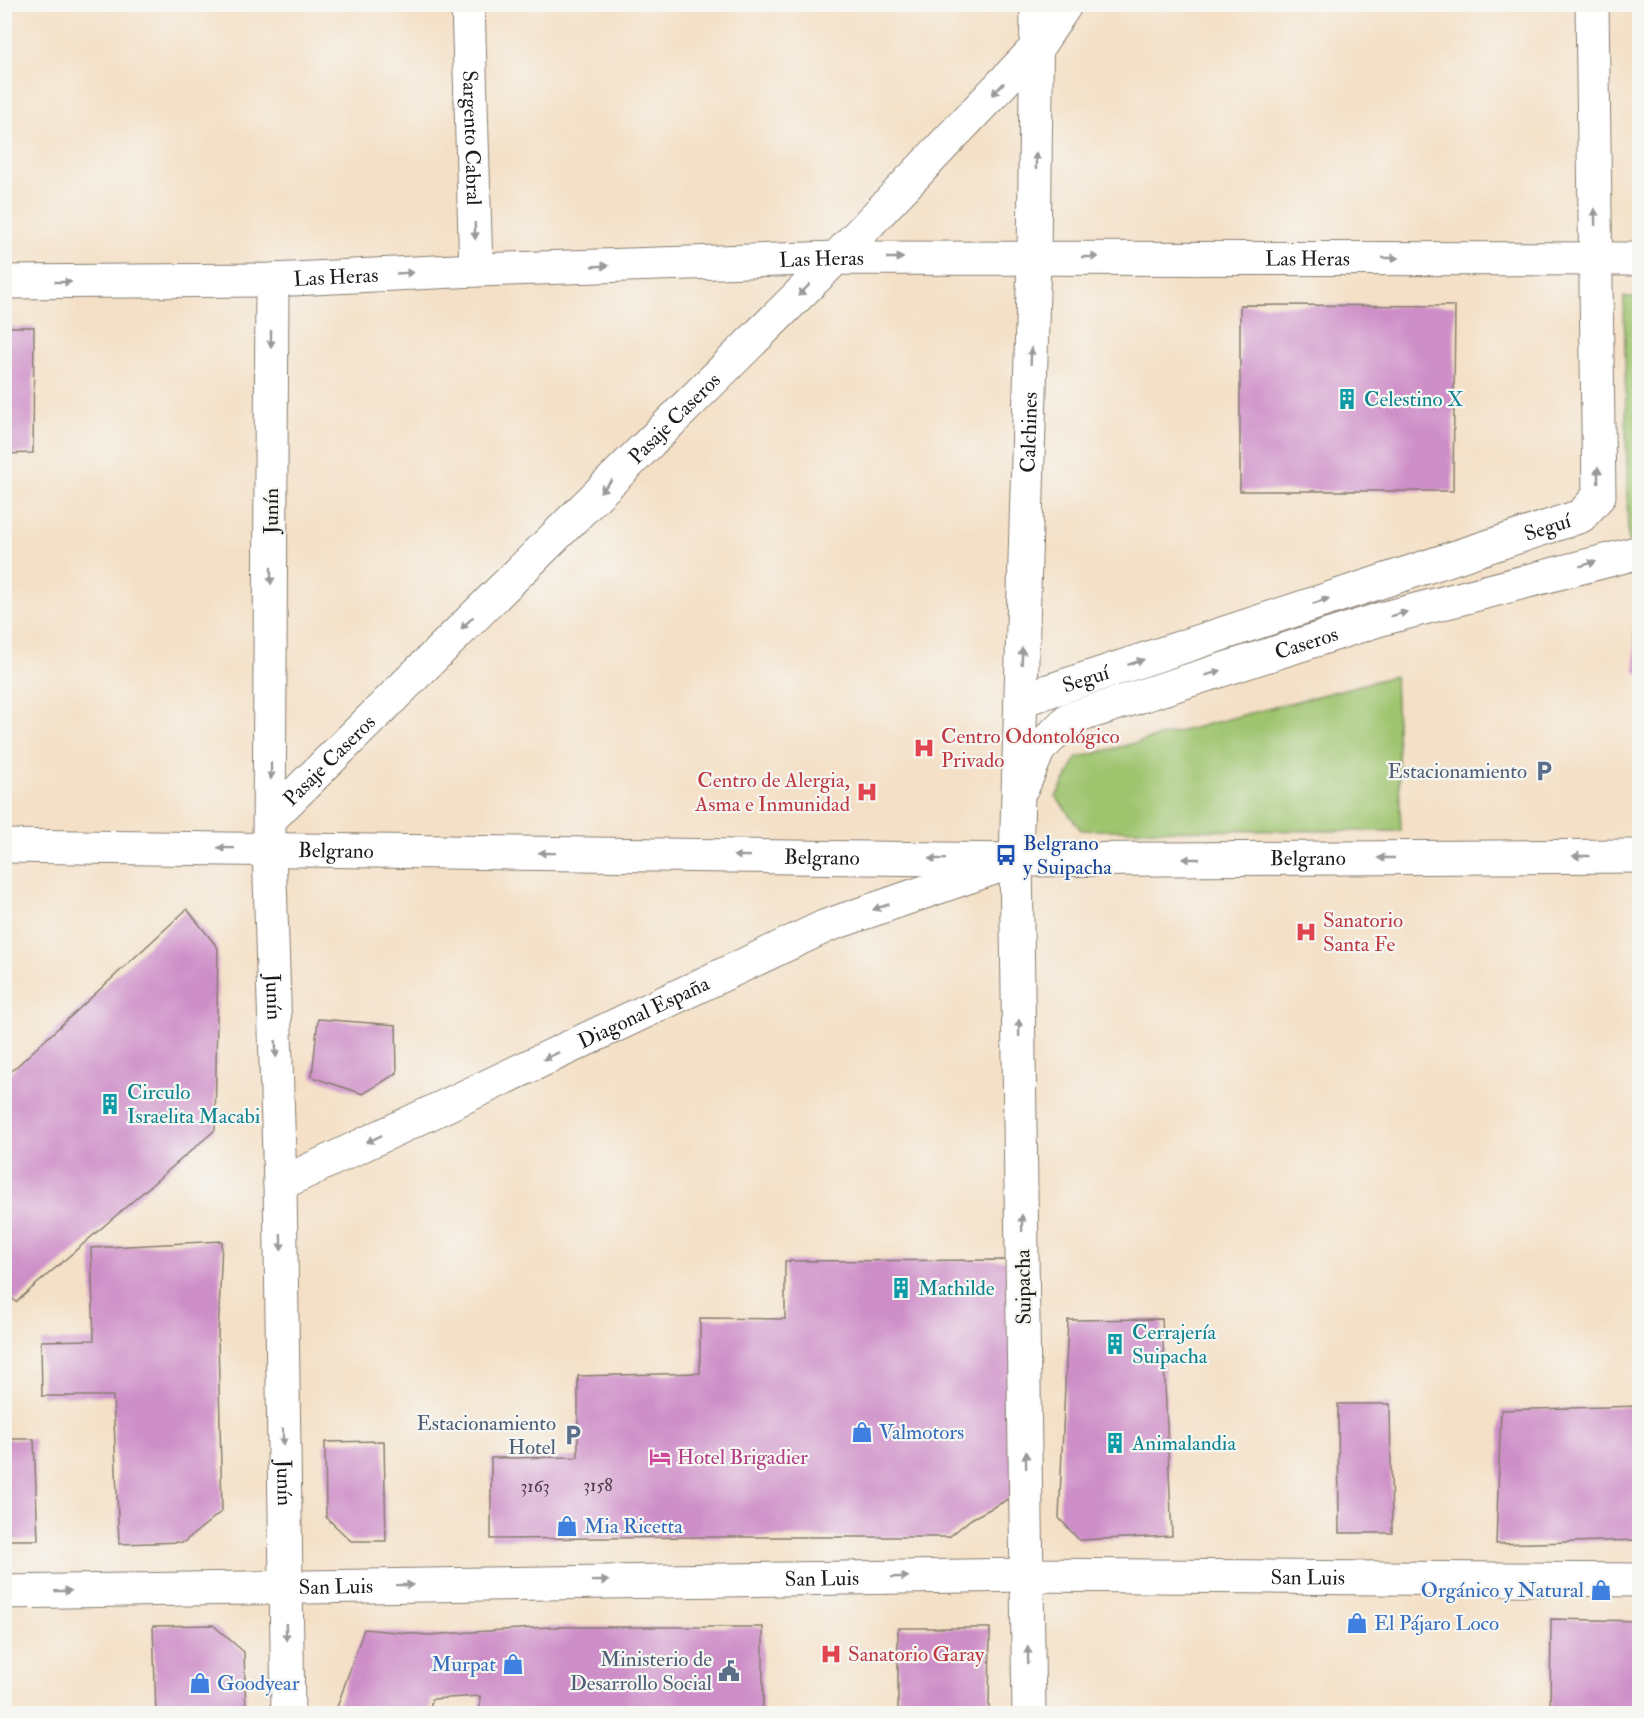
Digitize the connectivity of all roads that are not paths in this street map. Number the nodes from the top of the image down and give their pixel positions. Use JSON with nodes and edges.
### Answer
{"nodes":[{"id":1,"x":468,"y":4,"type":"edge"},
{"id":2,"x":1037,"y":4,"type":"edge"},
{"id":3,"x":1066,"y":4,"type":"edge"},
{"id":4,"x":1592,"y":4,"type":"edge"},
{"id":5,"x":1038,"y":46,"type":"junction"},
{"id":6,"x":1034,"y":257,"type":"junction"},
{"id":7,"x":837,"y":258,"type":"junction"},
{"id":8,"x":1595,"y":259,"type":"junction"},
{"id":9,"x":1640,"y":259,"type":"edge"},
{"id":10,"x":476,"y":270,"type":"junction"},
{"id":11,"x":272,"y":280,"type":"junction"},
{"id":12,"x":4,"y":282,"type":"edge"},
{"id":13,"x":1640,"y":552,"type":"edge"},
{"id":14,"x":1021,"y":700,"type":"junction"},
{"id":15,"x":1018,"y":798,"type":"junction"},
{"id":16,"x":270,"y":833,"type":"junction"},
{"id":17,"x":4,"y":846,"type":"edge"},
{"id":18,"x":1640,"y":856,"type":"edge"},
{"id":19,"x":1016,"y":860,"type":"junction"},
{"id":20,"x":280,"y":1184,"type":"junction"},
{"id":21,"x":1027,"y":1575,"type":"junction"},
{"id":22,"x":1640,"y":1580,"type":"edge"},
{"id":23,"x":285,"y":1586,"type":"junction"},
{"id":24,"x":4,"y":1592,"type":"edge"},
{"id":25,"x":288,"y":1713,"type":"edge"},
{"id":26,"x":1029,"y":1713,"type":"edge"}],
"edges":[{"from":1,"to":10,"type":"street","name":"Sargento Cabral","one_way":true},
{"from":2,"to":5,"type":"street","name":"Calchines"},
{"from":3,"to":5,"type":"street","name":"Pasaje Caseros"},
{"from":8,"to":4,"type":"street","name":"Seguí","one_way":true},
{"from":6,"to":5,"type":"street","name":"Calchines","one_way":true},
{"from":5,"to":7,"type":"street","name":"Pasaje Caseros","one_way":true},
{"from":7,"to":6,"type":"street","name":"Las Heras","one_way":true},
{"from":6,"to":8,"type":"street","name":"Las Heras","one_way":true},
{"from":14,"to":6,"type":"street","name":"Calchines","one_way":true},
{"from":10,"to":7,"type":"street","name":"Las Heras","one_way":true},
{"from":7,"to":16,"type":"street","name":"Pasaje Caseros","one_way":true},
{"from":8,"to":9,"type":"street","name":"Las Heras"},
{"from":14,"to":8,"type":"street","name":"Seguí","one_way":true},
{"from":11,"to":10,"type":"street","name":"Las Heras","one_way":true},
{"from":12,"to":11,"type":"street","name":"Las Heras","one_way":true},
{"from":11,"to":16,"type":"street","name":"Junín","one_way":true},
{"from":15,"to":13,"type":"street","name":"Caseros","one_way":true},
{"from":14,"to":15,"type":"street","name":"Calchines"},
{"from":15,"to":19,"type":"street","name":"Calchines"},
{"from":16,"to":17,"type":"street","name":"Belgrano","one_way":true},
{"from":19,"to":16,"type":"street","name":"Belgrano","one_way":true},
{"from":16,"to":20,"type":"street","name":"Junín","one_way":true},
{"from":18,"to":19,"type":"street","name":"Belgrano","one_way":true},
{"from":19,"to":20,"type":"street","name":"Diagonal España","one_way":true},
{"from":21,"to":19,"type":"street","name":"Suipacha","one_way":true},
{"from":20,"to":23,"type":"street","name":"Junín","one_way":true},
{"from":21,"to":22,"type":"street","name":"San Luis"},
{"from":23,"to":21,"type":"street","name":"San Luis","one_way":true},
{"from":26,"to":21,"type":"street","name":"Suipacha","one_way":true},
{"from":24,"to":23,"type":"street","name":"San Luis","one_way":true},
{"from":23,"to":25,"type":"street","name":"Junín","one_way":true}]}
